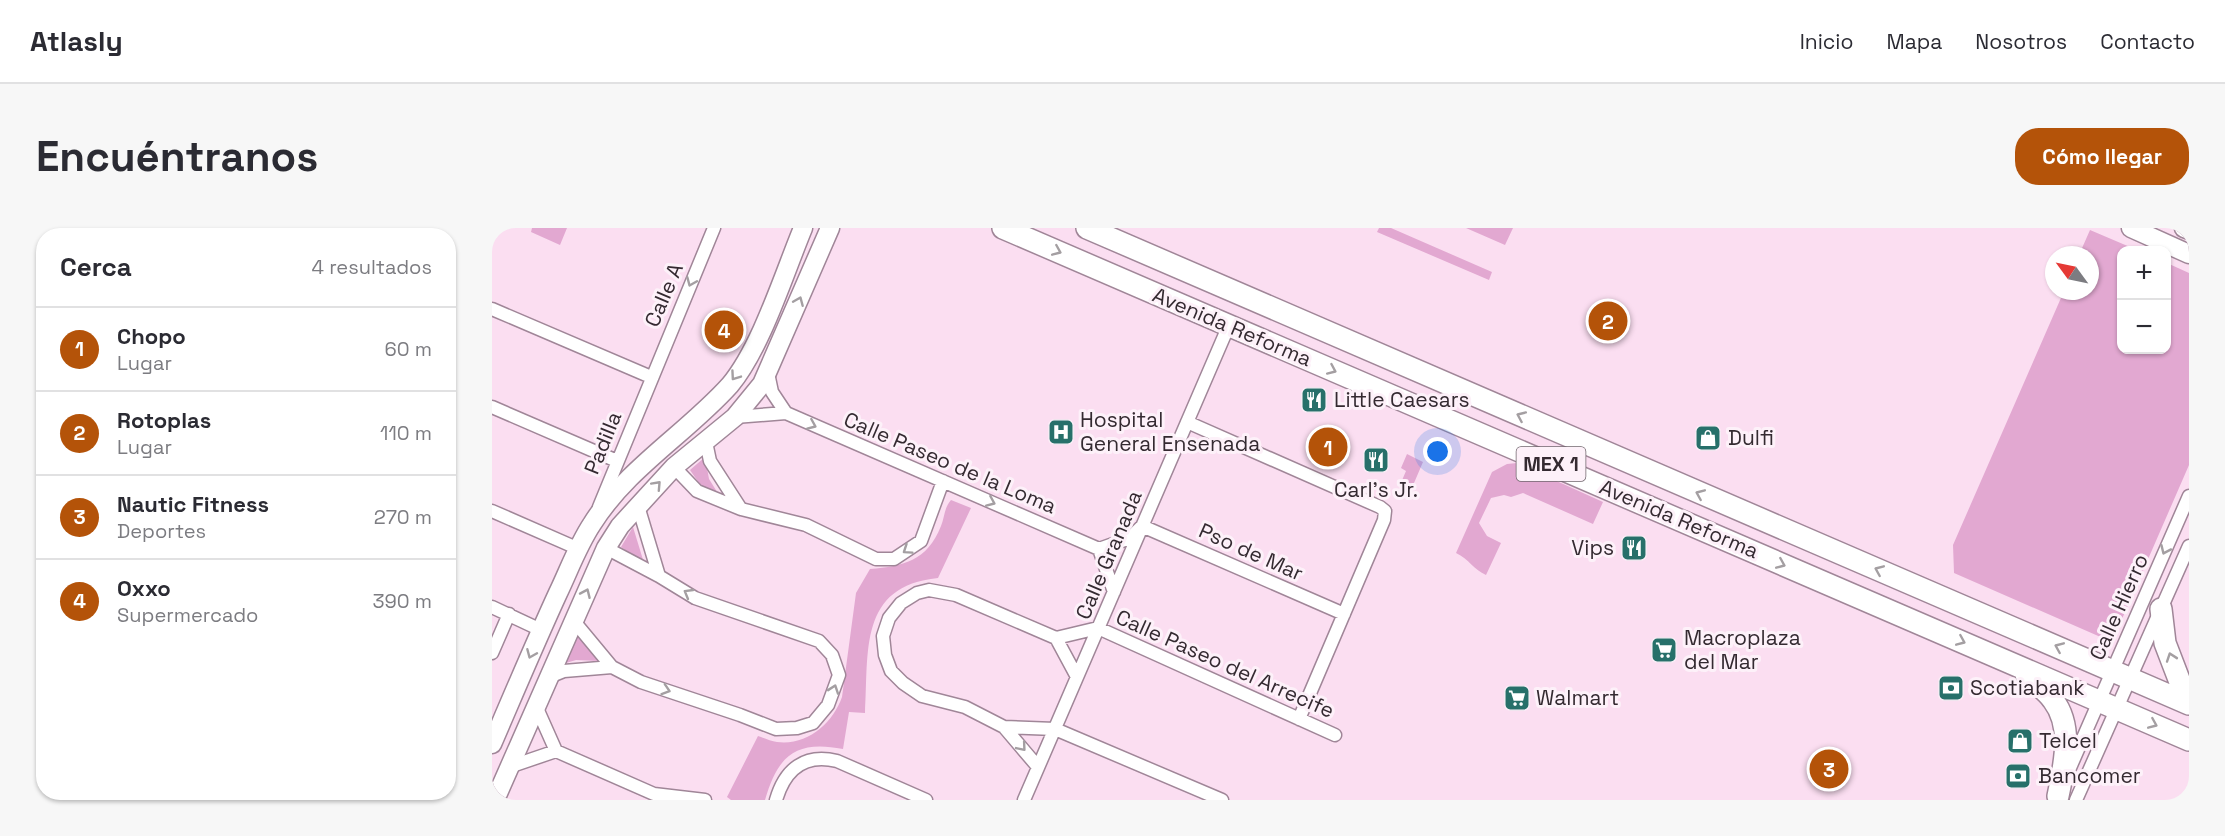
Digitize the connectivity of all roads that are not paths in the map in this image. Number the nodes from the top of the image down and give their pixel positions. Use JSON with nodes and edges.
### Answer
{"nodes":[{"id":1,"x":714,"y":228,"type":"edge"},
{"id":2,"x":803,"y":228,"type":"edge"},
{"id":3,"x":830,"y":228,"type":"edge"},
{"id":4,"x":1003,"y":228,"type":"edge"},
{"id":5,"x":1087,"y":228,"type":"edge"},
{"id":6,"x":2131,"y":228,"type":"edge"},
{"id":7,"x":2184,"y":228,"type":"edge"},
{"id":8,"x":2189,"y":230,"type":"edge"},
{"id":9,"x":2189,"y":254,"type":"edge"},
{"id":10,"x":774,"y":299,"type":"junction"},
{"id":11,"x":492,"y":309,"type":"edge"},
{"id":12,"x":1229,"y":326,"type":"junction"},
{"id":13,"x":1317,"y":326,"type":"junction"},
{"id":14,"x":781,"y":341,"type":"junction"},
{"id":15,"x":768,"y":373,"type":"junction"},
{"id":16,"x":651,"y":377,"type":"junction"},
{"id":17,"x":492,"y":407,"type":"edge"},
{"id":18,"x":786,"y":413,"type":"junction"},
{"id":19,"x":735,"y":417,"type":"junction"},
{"id":20,"x":1187,"y":422,"type":"junction"},
{"id":21,"x":706,"y":442,"type":"junction"},
{"id":22,"x":617,"y":461,"type":"junction"},
{"id":23,"x":674,"y":467,"type":"junction"},
{"id":24,"x":943,"y":482,"type":"junction"},
{"id":25,"x":2189,"y":496,"type":"edge"},
{"id":26,"x":638,"y":506,"type":"junction"},
{"id":27,"x":741,"y":510,"type":"junction"},
{"id":28,"x":492,"y":511,"type":"edge"},
{"id":29,"x":591,"y":525,"type":"junction"},
{"id":30,"x":1142,"y":526,"type":"junction"},
{"id":31,"x":2189,"y":546,"type":"edge"},
{"id":32,"x":606,"y":548,"type":"junction"},
{"id":33,"x":579,"y":549,"type":"junction"},
{"id":34,"x":1099,"y":549,"type":"junction"},
{"id":35,"x":659,"y":576,"type":"junction"},
{"id":36,"x":1114,"y":592,"type":"junction"},
{"id":37,"x":492,"y":607,"type":"edge"},
{"id":38,"x":2161,"y":609,"type":"junction"},
{"id":39,"x":509,"y":614,"type":"junction"},
{"id":40,"x":1344,"y":614,"type":"junction"},
{"id":41,"x":573,"y":620,"type":"junction"},
{"id":42,"x":1098,"y":628,"type":"junction"},
{"id":43,"x":541,"y":630,"type":"junction"},
{"id":44,"x":1056,"y":638,"type":"junction"},
{"id":45,"x":492,"y":653,"type":"edge"},
{"id":46,"x":2009,"y":661,"type":"junction"},
{"id":47,"x":612,"y":667,"type":"junction"},
{"id":48,"x":2121,"y":674,"type":"junction"},
{"id":49,"x":549,"y":676,"type":"junction"},
{"id":50,"x":1077,"y":677,"type":"junction"},
{"id":51,"x":2188,"y":703,"type":"edge"},
{"id":52,"x":2108,"y":705,"type":"junction"},
{"id":53,"x":536,"y":706,"type":"junction"},
{"id":54,"x":1299,"y":719,"type":"junction"},
{"id":55,"x":1004,"y":727,"type":"junction"},
{"id":56,"x":1055,"y":729,"type":"junction"},
{"id":57,"x":1335,"y":735,"type":"dead end"},
{"id":58,"x":2189,"y":740,"type":"edge"},
{"id":59,"x":492,"y":744,"type":"edge"},
{"id":60,"x":556,"y":751,"type":"junction"},
{"id":61,"x":509,"y":766,"type":"junction"},
{"id":62,"x":1038,"y":767,"type":"junction"},
{"id":63,"x":656,"y":797,"type":"edge"},
{"id":64,"x":2063,"y":799,"type":"edge"},
{"id":65,"x":495,"y":800,"type":"edge"},
{"id":66,"x":705,"y":800,"type":"edge"},
{"id":67,"x":776,"y":800,"type":"edge"},
{"id":68,"x":926,"y":800,"type":"edge"},
{"id":69,"x":1024,"y":800,"type":"edge"},
{"id":70,"x":1221,"y":800,"type":"edge"}],
"edges":[{"from":1,"to":16,"type":"street","name":"Calle A","one_way":true},
{"from":2,"to":10,"type":"main road"},
{"from":14,"to":3,"type":"main road","one_way":true},
{"from":4,"to":12,"type":"highway","name":"Avenida Reforma","number":"MEX 1","one_way":true},
{"from":5,"to":13,"type":"highway","name":"Avenida Reforma","number":"MEX 1"},
{"from":6,"to":9,"type":"main road"},
{"from":7,"to":8,"type":"main road"},
{"from":10,"to":14,"type":"main road"},
{"from":10,"to":29,"type":"main road","one_way":true},
{"from":11,"to":16,"type":"street"},
{"from":12,"to":13,"type":"highway"},
{"from":12,"to":20,"type":"street","name":"Calle Granada"},
{"from":12,"to":46,"type":"highway","name":"Avenida Reforma","number":"MEX 1","one_way":true},
{"from":48,"to":13,"type":"highway","name":"Avenida Reforma","number":"MEX 1","one_way":true},
{"from":14,"to":15,"type":"main road"},
{"from":15,"to":18,"type":"street"},
{"from":15,"to":19,"type":"main road"},
{"from":16,"to":22,"type":"street","name":"Padilla"},
{"from":17,"to":22,"type":"street"},
{"from":18,"to":19,"type":"street","name":"Calle Paseo de la Loma"},
{"from":18,"to":24,"type":"street","name":"Calle Paseo de la Loma","one_way":true},
{"from":19,"to":21,"type":"main road"},
{"from":20,"to":30,"type":"street","name":"Calle Granada"},
{"from":20,"to":40,"type":"street"},
{"from":21,"to":23,"type":"main road"},
{"from":21,"to":27,"type":"street"},
{"from":22,"to":29,"type":"street","name":"Padilla"},
{"from":26,"to":23,"type":"main road","one_way":true},
{"from":23,"to":27,"type":"street"},
{"from":24,"to":27,"type":"street","one_way":true},
{"from":24,"to":34,"type":"street","name":"Calle Paseo de la Loma","one_way":true},
{"from":25,"to":48,"type":"street","name":"Calle Hierro","one_way":true},
{"from":26,"to":32,"type":"main road"},
{"from":26,"to":35,"type":"street"},
{"from":28,"to":33,"type":"street"},
{"from":29,"to":33,"type":"main road"},
{"from":30,"to":34,"type":"street"},
{"from":30,"to":36,"type":"street","name":"Calle Granada"},
{"from":30,"to":40,"type":"street","name":"Pso de Mar"},
{"from":31,"to":38,"type":"street","name":"Calle Hierro"},
{"from":32,"to":35,"type":"street"},
{"from":41,"to":32,"type":"main road","one_way":true},
{"from":33,"to":43,"type":"main road"},
{"from":34,"to":36,"type":"street"},
{"from":47,"to":35,"type":"street","one_way":true},
{"from":36,"to":42,"type":"street","name":"Calle Granada"},
{"from":37,"to":39,"type":"street"},
{"from":38,"to":48,"type":"street","name":"Calle Hierro"},
{"from":51,"to":38,"type":"highway","one_way":true},
{"from":39,"to":43,"type":"street"},
{"from":39,"to":45,"type":"street"},
{"from":40,"to":54,"type":"street"},
{"from":41,"to":47,"type":"street"},
{"from":41,"to":49,"type":"main road"},
{"from":42,"to":44,"type":"street"},
{"from":42,"to":50,"type":"street","name":"Calle Granada"},
{"from":42,"to":54,"type":"street","name":"Calle Paseo del Arrecife"},
{"from":43,"to":59,"type":"main road","one_way":true},
{"from":44,"to":50,"type":"street"},
{"from":44,"to":55,"type":"street"},
{"from":46,"to":52,"type":"highway","name":"Avenida Reforma","number":"MEX 1"},
{"from":46,"to":64,"type":"highway"},
{"from":47,"to":49,"type":"street"},
{"from":48,"to":51,"type":"highway","name":"Avenida Reforma","number":"MEX 1"},
{"from":48,"to":52,"type":"street","name":"Calle Hierro"},
{"from":48,"to":52,"type":"street","name":"Calle Hierro"},
{"from":49,"to":53,"type":"main road"},
{"from":50,"to":56,"type":"street","name":"Calle Granada"},
{"from":52,"to":58,"type":"highway","name":"Avenida Reforma","number":"MEX 1","one_way":true},
{"from":52,"to":64,"type":"street","name":"Calle Hierro"},
{"from":52,"to":64,"type":"street","name":"Calle Hierro"},
{"from":53,"to":60,"type":"street"},
{"from":53,"to":61,"type":"main road"},
{"from":54,"to":57,"type":"street","name":"Calle Paseo del Arrecife"},
{"from":55,"to":56,"type":"street"},
{"from":55,"to":62,"type":"street","one_way":true},
{"from":56,"to":62,"type":"street","name":"Calle Granada"},
{"from":56,"to":70,"type":"street"},
{"from":60,"to":61,"type":"street"},
{"from":60,"to":63,"type":"street"},
{"from":61,"to":65,"type":"main road"},
{"from":62,"to":69,"type":"street","name":"Calle Granada"},
{"from":63,"to":66,"type":"street"},
{"from":67,"to":68,"type":"street"}]}
